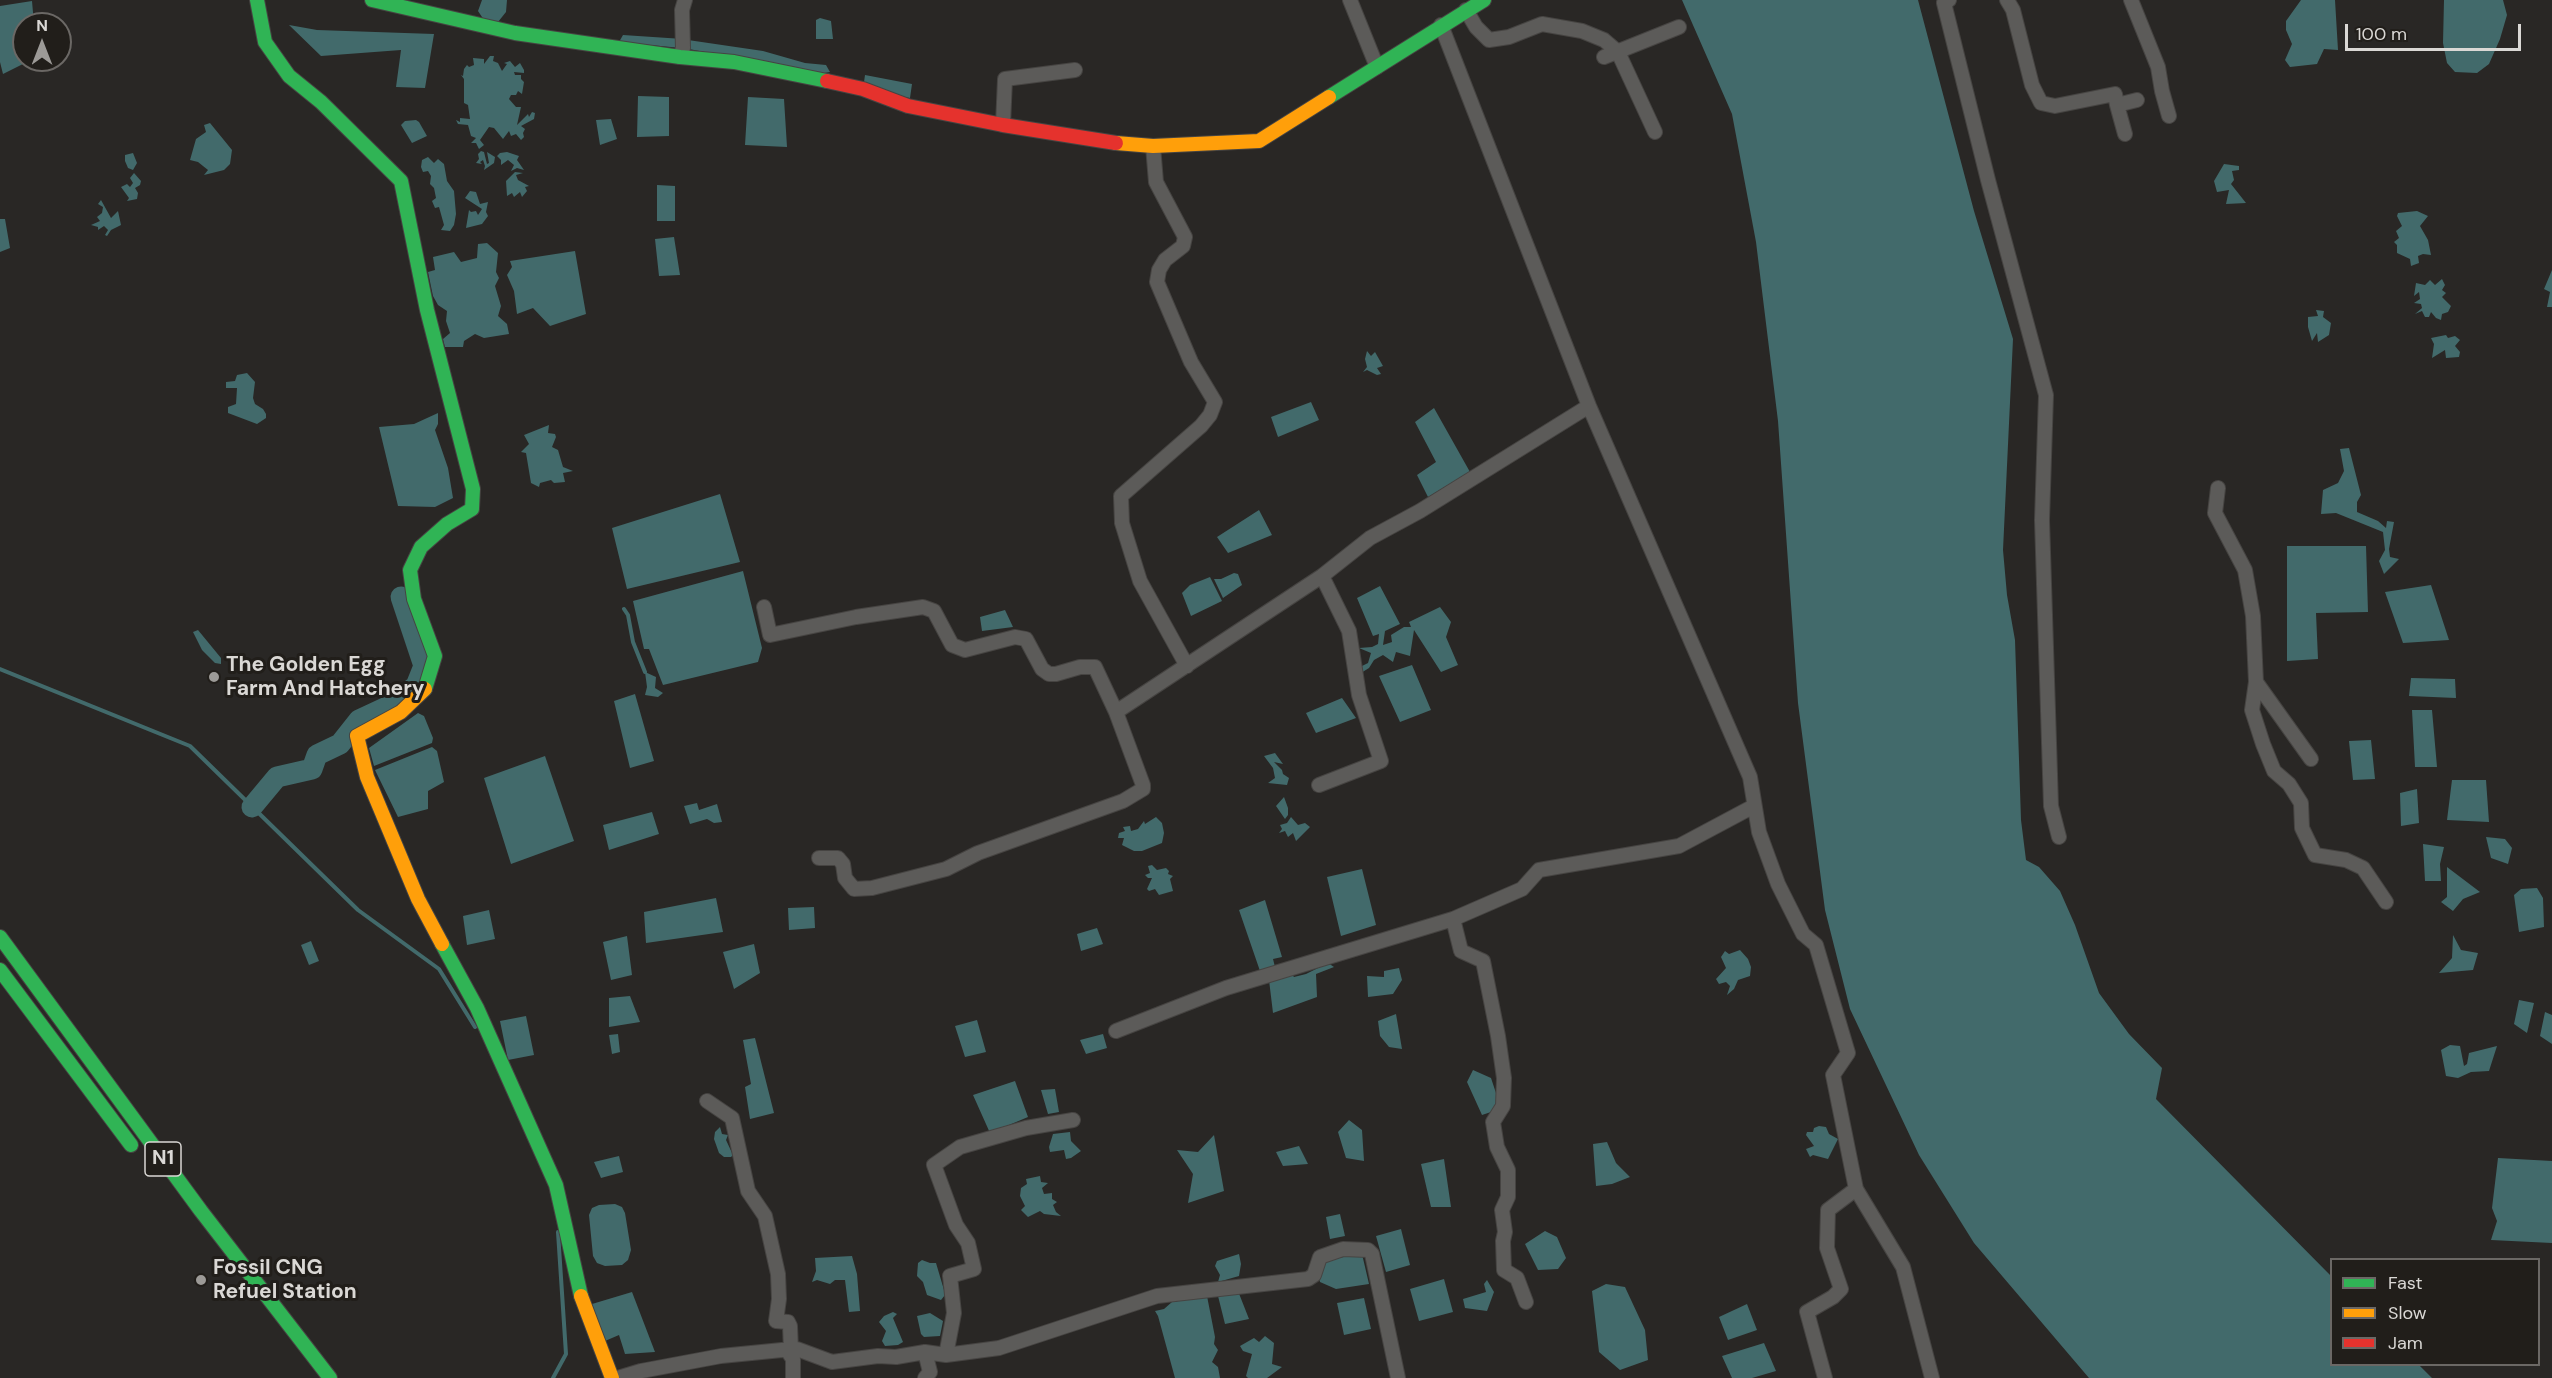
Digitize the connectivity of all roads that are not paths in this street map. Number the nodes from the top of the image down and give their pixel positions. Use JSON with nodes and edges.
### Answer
{"nodes":[{"id":1,"x":257,"y":0,"type":"edge"},
{"id":2,"x":372,"y":0,"type":"edge"},
{"id":3,"x":685,"y":0,"type":"edge"},
{"id":4,"x":1350,"y":0,"type":"edge"},
{"id":5,"x":1484,"y":0,"type":"edge"},
{"id":6,"x":1949,"y":0,"type":"edge"},
{"id":7,"x":2007,"y":0,"type":"edge"},
{"id":8,"x":2132,"y":0,"type":"edge"},
{"id":9,"x":1466,"y":10,"type":"junction"},
{"id":10,"x":1441,"y":25,"type":"junction"},
{"id":11,"x":1679,"y":27,"type":"dead end"},
{"id":12,"x":1618,"y":52,"type":"junction"},
{"id":13,"x":680,"y":57,"type":"junction"},
{"id":14,"x":1604,"y":57,"type":"dead end"},
{"id":15,"x":1377,"y":67,"type":"junction"},
{"id":16,"x":1075,"y":70,"type":"dead end"},
{"id":17,"x":2137,"y":100,"type":"dead end"},
{"id":18,"x":2117,"y":105,"type":"junction"},
{"id":19,"x":2169,"y":116,"type":"dead end"},
{"id":20,"x":1003,"y":124,"type":"junction"},
{"id":21,"x":1655,"y":132,"type":"dead end"},
{"id":22,"x":2126,"y":134,"type":"dead end"},
{"id":23,"x":1153,"y":146,"type":"junction"},
{"id":24,"x":1589,"y":406,"type":"junction"},
{"id":25,"x":2218,"y":488,"type":"dead end"},
{"id":26,"x":1322,"y":576,"type":"junction"},
{"id":27,"x":764,"y":607,"type":"dead end"},
{"id":28,"x":1187,"y":666,"type":"junction"},
{"id":29,"x":2256,"y":682,"type":"junction"},
{"id":30,"x":1116,"y":712,"type":"junction"},
{"id":31,"x":2311,"y":759,"type":"dead end"},
{"id":32,"x":1319,"y":785,"type":"dead end"},
{"id":33,"x":1754,"y":806,"type":"junction"},
{"id":34,"x":2059,"y":837,"type":"dead end"},
{"id":35,"x":819,"y":858,"type":"dead end"},
{"id":36,"x":2386,"y":902,"type":"dead end"},
{"id":37,"x":1453,"y":919,"type":"junction"},
{"id":38,"x":0,"y":937,"type":"edge"},
{"id":39,"x":0,"y":970,"type":"edge"},
{"id":40,"x":1116,"y":1031,"type":"dead end"},
{"id":41,"x":707,"y":1101,"type":"dead end"},
{"id":42,"x":1073,"y":1120,"type":"dead end"},
{"id":43,"x":140,"y":1157,"type":"dead end"},
{"id":44,"x":1856,"y":1189,"type":"junction"},
{"id":45,"x":1526,"y":1302,"type":"dead end"},
{"id":46,"x":256,"y":1306,"type":"dead end"},
{"id":47,"x":789,"y":1350,"type":"junction"},
{"id":48,"x":291,"y":1351,"type":"dead end"},
{"id":49,"x":925,"y":1352,"type":"junction"},
{"id":50,"x":946,"y":1355,"type":"junction"},
{"id":51,"x":330,"y":1378,"type":"edge"},
{"id":52,"x":612,"y":1378,"type":"edge"},
{"id":53,"x":618,"y":1378,"type":"edge"},
{"id":54,"x":793,"y":1378,"type":"edge"},
{"id":55,"x":925,"y":1378,"type":"edge"},
{"id":56,"x":1398,"y":1378,"type":"edge"},
{"id":57,"x":1825,"y":1378,"type":"edge"},
{"id":58,"x":1932,"y":1378,"type":"edge"}],
"edges":[{"from":1,"to":52,"type":"main road"},
{"from":2,"to":13,"type":"main road"},
{"from":3,"to":13,"type":"street"},
{"from":4,"to":15,"type":"street"},
{"from":5,"to":9,"type":"main road"},
{"from":6,"to":34,"type":"street"},
{"from":7,"to":18,"type":"street"},
{"from":8,"to":19,"type":"street"},
{"from":9,"to":10,"type":"main road"},
{"from":9,"to":12,"type":"street"},
{"from":10,"to":15,"type":"main road"},
{"from":10,"to":24,"type":"street"},
{"from":11,"to":12,"type":"street"},
{"from":12,"to":14,"type":"street"},
{"from":12,"to":21,"type":"street"},
{"from":13,"to":20,"type":"main road"},
{"from":15,"to":23,"type":"main road"},
{"from":16,"to":20,"type":"street"},
{"from":17,"to":18,"type":"street"},
{"from":18,"to":22,"type":"street"},
{"from":20,"to":23,"type":"main road"},
{"from":23,"to":28,"type":"street"},
{"from":24,"to":26,"type":"street"},
{"from":24,"to":33,"type":"street"},
{"from":25,"to":29,"type":"street"},
{"from":26,"to":28,"type":"street"},
{"from":26,"to":32,"type":"street"},
{"from":27,"to":30,"type":"street"},
{"from":28,"to":30,"type":"street"},
{"from":29,"to":31,"type":"street"},
{"from":29,"to":36,"type":"street"},
{"from":30,"to":35,"type":"street"},
{"from":33,"to":37,"type":"street"},
{"from":33,"to":44,"type":"street"},
{"from":37,"to":40,"type":"street"},
{"from":37,"to":45,"type":"street"},
{"from":38,"to":51,"type":"main road","number":"N1"},
{"from":39,"to":43,"type":"main road","number":"N1"},
{"from":41,"to":47,"type":"street"},
{"from":42,"to":50,"type":"street"},
{"from":44,"to":57,"type":"street"},
{"from":44,"to":58,"type":"street"},
{"from":46,"to":48,"type":"main road"},
{"from":47,"to":49,"type":"street"},
{"from":47,"to":53,"type":"street"},
{"from":47,"to":54,"type":"street"},
{"from":49,"to":50,"type":"street"},
{"from":49,"to":55,"type":"street"},
{"from":50,"to":56,"type":"street"}]}
